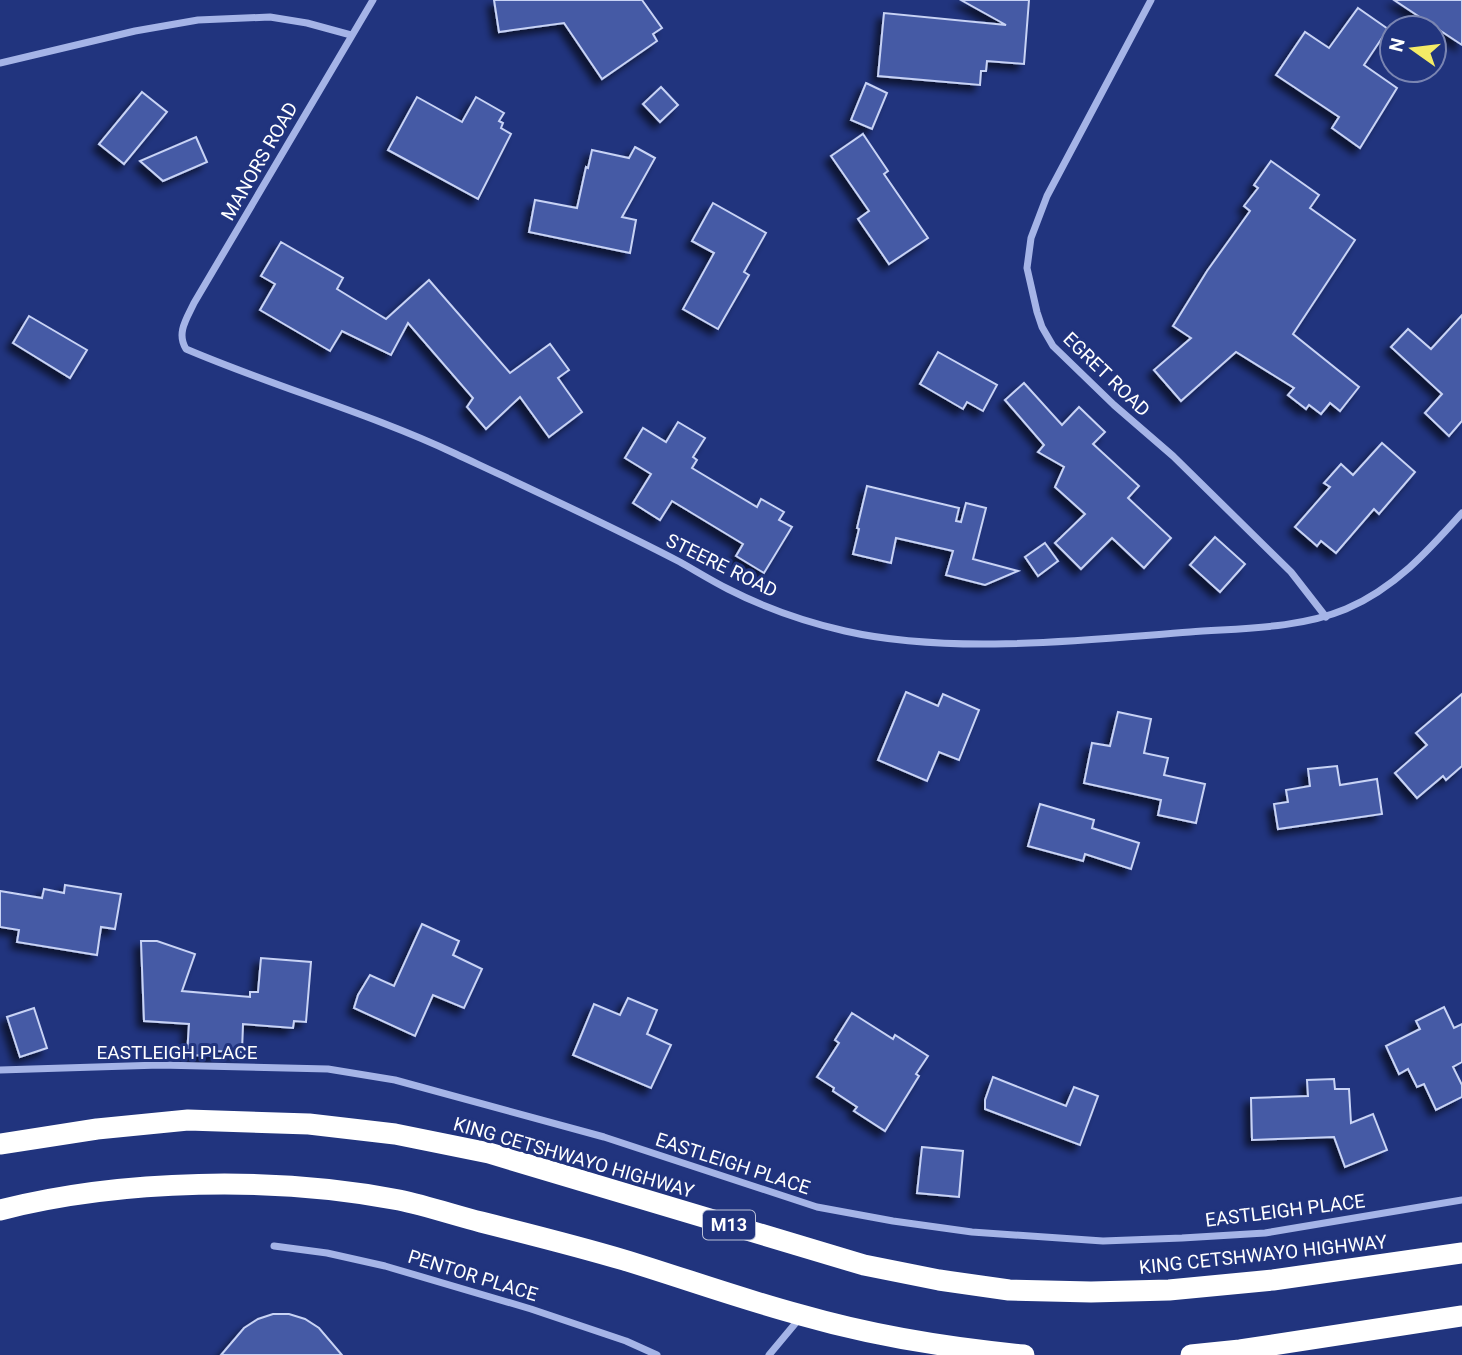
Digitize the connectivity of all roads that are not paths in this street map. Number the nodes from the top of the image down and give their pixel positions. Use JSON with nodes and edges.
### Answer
{"nodes":[{"id":1,"x":373,"y":0,"type":"edge"},
{"id":2,"x":1151,"y":0,"type":"edge"},
{"id":3,"x":351,"y":35,"type":"junction"},
{"id":4,"x":0,"y":63,"type":"edge"},
{"id":5,"x":181,"y":342,"type":"joint"},
{"id":6,"x":1462,"y":513,"type":"edge"},
{"id":7,"x":1326,"y":617,"type":"junction"},
{"id":8,"x":0,"y":1070,"type":"edge"},
{"id":9,"x":0,"y":1144,"type":"edge"},
{"id":10,"x":1462,"y":1200,"type":"edge"},
{"id":11,"x":0,"y":1210,"type":"edge"},
{"id":12,"x":274,"y":1246,"type":"dead end"},
{"id":13,"x":1462,"y":1253,"type":"edge"},
{"id":14,"x":801,"y":1315,"type":"junction"},
{"id":15,"x":1462,"y":1316,"type":"edge"},
{"id":16,"x":657,"y":1355,"type":"edge"},
{"id":17,"x":769,"y":1355,"type":"edge"},
{"id":18,"x":1024,"y":1355,"type":"edge"},
{"id":19,"x":1191,"y":1355,"type":"edge"}],
"edges":[{"from":1,"to":3,"type":"street","name":"MANORS ROAD"},
{"from":2,"to":7,"type":"street","name":"EGRET ROAD"},
{"from":3,"to":4,"type":"street"},
{"from":3,"to":5,"type":"street","name":"MANORS ROAD"},
{"from":5,"to":7,"type":"street","name":"STEERE ROAD"},
{"from":6,"to":7,"type":"street","name":"STEERE ROAD"},
{"from":8,"to":10,"type":"street","name":"EASTLEIGH PLACE"},
{"from":9,"to":13,"type":"highway","name":"KING CETSHWAYO HIGHWAY","number":"M13"},
{"from":11,"to":14,"type":"highway"},
{"from":12,"to":16,"type":"street","name":"PENTOR PLACE"},
{"from":14,"to":17,"type":"street"},
{"from":14,"to":18,"type":"highway"},
{"from":15,"to":19,"type":"highway"}]}
